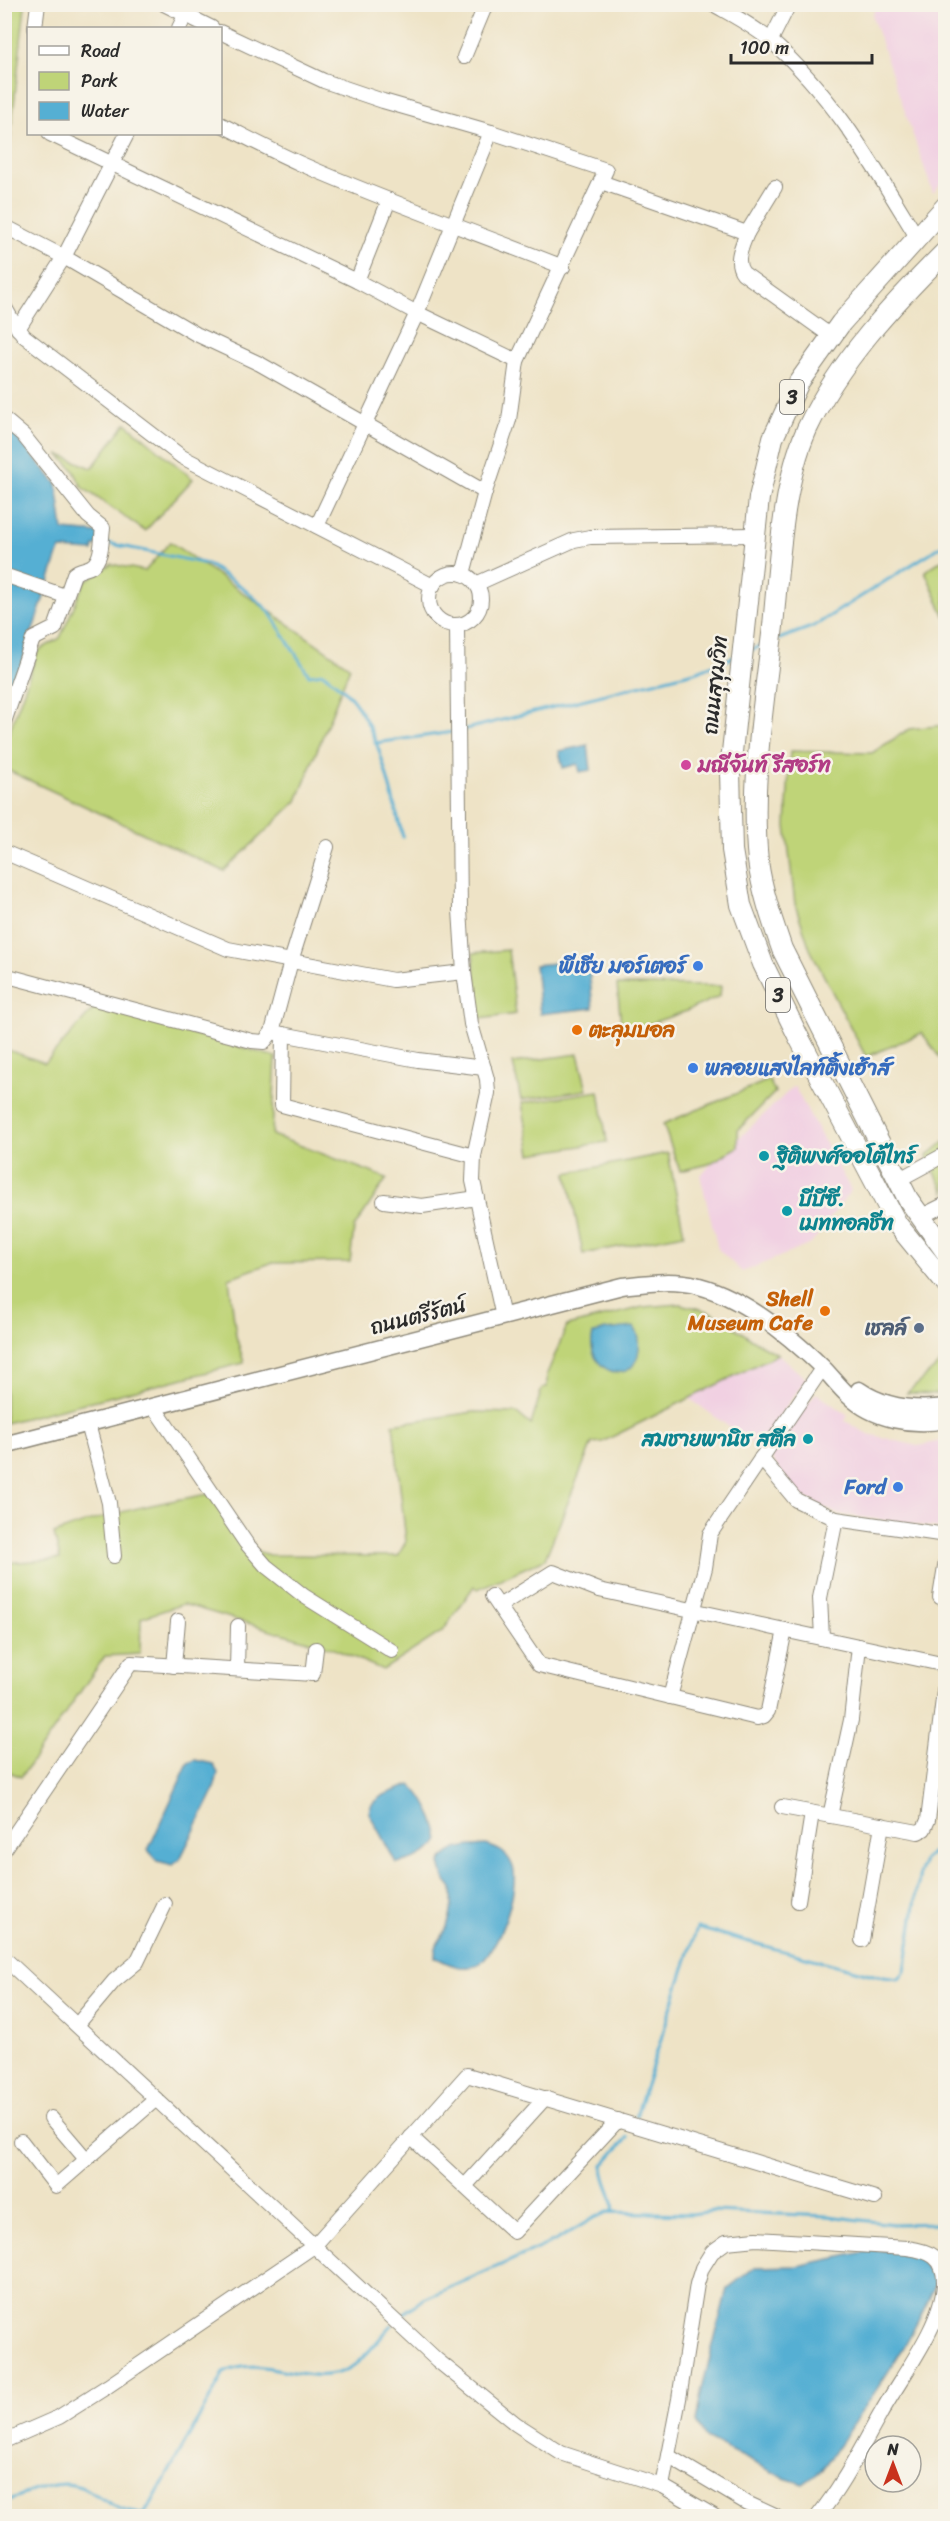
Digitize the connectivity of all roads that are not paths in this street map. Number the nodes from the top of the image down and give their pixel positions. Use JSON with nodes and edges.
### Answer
{"nodes":[{"id":1,"x":38,"y":4,"type":"edge"},
{"id":2,"x":164,"y":4,"type":"edge"},
{"id":3,"x":486,"y":4,"type":"edge"},
{"id":4,"x":713,"y":4,"type":"edge"},
{"id":5,"x":789,"y":4,"type":"edge"},
{"id":6,"x":185,"y":16,"type":"edge"},
{"id":7,"x":35,"y":27,"type":"edge"},
{"id":8,"x":210,"y":27,"type":"edge"},
{"id":9,"x":222,"y":33,"type":"edge"},
{"id":10,"x":771,"y":40,"type":"junction"},
{"id":11,"x":464,"y":57,"type":"dead end"},
{"id":12,"x":222,"y":125,"type":"edge"},
{"id":13,"x":491,"y":132,"type":"junction"},
{"id":14,"x":52,"y":135,"type":"edge"},
{"id":15,"x":126,"y":135,"type":"edge"},
{"id":16,"x":111,"y":164,"type":"junction"},
{"id":17,"x":601,"y":182,"type":"junction"},
{"id":18,"x":775,"y":187,"type":"dead end"},
{"id":19,"x":389,"y":200,"type":"junction"},
{"id":20,"x":945,"y":206,"type":"edge"},
{"id":21,"x":455,"y":224,"type":"junction"},
{"id":22,"x":4,"y":226,"type":"edge"},
{"id":23,"x":747,"y":233,"type":"junction"},
{"id":24,"x":917,"y":237,"type":"junction"},
{"id":25,"x":943,"y":256,"type":"edge"},
{"id":26,"x":64,"y":257,"type":"junction"},
{"id":27,"x":563,"y":267,"type":"junction"},
{"id":28,"x":357,"y":281,"type":"junction"},
{"id":29,"x":4,"y":306,"type":"edge"},
{"id":30,"x":417,"y":313,"type":"junction"},
{"id":31,"x":18,"y":329,"type":"junction"},
{"id":32,"x":831,"y":336,"type":"junction"},
{"id":33,"x":517,"y":361,"type":"junction"},
{"id":34,"x":4,"y":419,"type":"edge"},
{"id":35,"x":364,"y":424,"type":"junction"},
{"id":36,"x":485,"y":492,"type":"junction"},
{"id":37,"x":317,"y":526,"type":"junction"},
{"id":38,"x":755,"y":535,"type":"junction"},
{"id":39,"x":463,"y":574,"type":"junction"},
{"id":40,"x":4,"y":575,"type":"edge"},
{"id":41,"x":476,"y":584,"type":"junction"},
{"id":42,"x":433,"y":586,"type":"junction"},
{"id":43,"x":60,"y":594,"type":"junction"},
{"id":44,"x":457,"y":626,"type":"junction"},
{"id":45,"x":4,"y":722,"type":"edge"},
{"id":46,"x":327,"y":847,"type":"dead end"},
{"id":47,"x":4,"y":852,"type":"edge"},
{"id":48,"x":291,"y":961,"type":"junction"},
{"id":49,"x":464,"y":972,"type":"junction"},
{"id":50,"x":4,"y":975,"type":"edge"},
{"id":51,"x":278,"y":1033,"type":"junction"},
{"id":52,"x":484,"y":1068,"type":"junction"},
{"id":53,"x":844,"y":1073,"type":"junction"},
{"id":54,"x":826,"y":1086,"type":"junction"},
{"id":55,"x":945,"y":1154,"type":"edge"},
{"id":56,"x":474,"y":1156,"type":"junction"},
{"id":57,"x":898,"y":1180,"type":"junction"},
{"id":58,"x":477,"y":1198,"type":"junction"},
{"id":59,"x":384,"y":1201,"type":"dead end"},
{"id":60,"x":945,"y":1204,"type":"edge"},
{"id":61,"x":920,"y":1217,"type":"junction"},
{"id":62,"x":945,"y":1252,"type":"edge"},
{"id":63,"x":945,"y":1284,"type":"edge"},
{"id":64,"x":503,"y":1317,"type":"junction"},
{"id":65,"x":823,"y":1367,"type":"junction"},
{"id":66,"x":154,"y":1407,"type":"junction"},
{"id":67,"x":945,"y":1407,"type":"edge"},
{"id":68,"x":945,"y":1420,"type":"edge"},
{"id":69,"x":88,"y":1424,"type":"junction"},
{"id":70,"x":4,"y":1445,"type":"edge"},
{"id":71,"x":761,"y":1458,"type":"junction"},
{"id":72,"x":836,"y":1519,"type":"junction"},
{"id":73,"x":945,"y":1535,"type":"edge"},
{"id":74,"x":114,"y":1556,"type":"dead end"},
{"id":75,"x":945,"y":1560,"type":"edge"},
{"id":76,"x":940,"y":1597,"type":"dead end"},
{"id":77,"x":693,"y":1610,"type":"junction"},
{"id":78,"x":178,"y":1620,"type":"dead end"},
{"id":79,"x":238,"y":1626,"type":"dead end"},
{"id":80,"x":785,"y":1630,"type":"junction"},
{"id":81,"x":822,"y":1638,"type":"junction"},
{"id":82,"x":859,"y":1646,"type":"junction"},
{"id":83,"x":316,"y":1649,"type":"dead end"},
{"id":84,"x":392,"y":1652,"type":"dead end"},
{"id":85,"x":945,"y":1665,"type":"edge"},
{"id":86,"x":174,"y":1666,"type":"junction"},
{"id":87,"x":237,"y":1669,"type":"junction"},
{"id":88,"x":945,"y":1675,"type":"edge"},
{"id":89,"x":670,"y":1697,"type":"junction"},
{"id":90,"x":782,"y":1807,"type":"dead end"},
{"id":91,"x":812,"y":1812,"type":"junction"},
{"id":92,"x":830,"y":1816,"type":"junction"},
{"id":93,"x":882,"y":1826,"type":"junction"},
{"id":94,"x":4,"y":1850,"type":"edge"},
{"id":95,"x":798,"y":1901,"type":"dead end"},
{"id":96,"x":165,"y":1904,"type":"dead end"},
{"id":97,"x":862,"y":1940,"type":"dead end"},
{"id":98,"x":4,"y":1958,"type":"edge"},
{"id":99,"x":77,"y":2025,"type":"junction"},
{"id":100,"x":156,"y":2098,"type":"junction"},
{"id":101,"x":545,"y":2098,"type":"junction"},
{"id":102,"x":51,"y":2118,"type":"dead end"},
{"id":103,"x":618,"y":2120,"type":"junction"},
{"id":104,"x":411,"y":2137,"type":"junction"},
{"id":105,"x":21,"y":2141,"type":"dead end"},
{"id":106,"x":86,"y":2159,"type":"junction"},
{"id":107,"x":465,"y":2186,"type":"junction"},
{"id":108,"x":875,"y":2198,"type":"dead end"},
{"id":109,"x":314,"y":2246,"type":"junction"},
{"id":110,"x":4,"y":2441,"type":"edge"},
{"id":111,"x":668,"y":2456,"type":"junction"},
{"id":112,"x":662,"y":2486,"type":"junction"},
{"id":113,"x":707,"y":2515,"type":"edge"},
{"id":114,"x":775,"y":2517,"type":"edge"},
{"id":115,"x":818,"y":2517,"type":"edge"}],
"edges":[{"from":1,"to":7,"type":"street"},
{"from":2,"to":6,"type":"street"},
{"from":3,"to":11,"type":"street"},
{"from":4,"to":10,"type":"street"},
{"from":5,"to":10,"type":"street"},
{"from":6,"to":8,"type":"street"},
{"from":9,"to":13,"type":"street"},
{"from":10,"to":24,"type":"street"},
{"from":12,"to":19,"type":"street"},
{"from":13,"to":17,"type":"street"},
{"from":13,"to":21,"type":"street"},
{"from":14,"to":16,"type":"street"},
{"from":15,"to":16,"type":"street"},
{"from":16,"to":26,"type":"street"},
{"from":16,"to":28,"type":"street"},
{"from":17,"to":23,"type":"street"},
{"from":17,"to":27,"type":"street"},
{"from":18,"to":23,"type":"street"},
{"from":19,"to":21,"type":"street"},
{"from":19,"to":28,"type":"street"},
{"from":20,"to":24,"type":"highway","name":"ถนนสุขุมวิท","number":"3"},
{"from":21,"to":27,"type":"street"},
{"from":21,"to":30,"type":"street"},
{"from":22,"to":26,"type":"street"},
{"from":23,"to":32,"type":"street"},
{"from":24,"to":32,"type":"highway","name":"ถนนสุขุมวิท","number":"3"},
{"from":25,"to":53,"type":"highway","number":"3"},
{"from":26,"to":31,"type":"street"},
{"from":26,"to":35,"type":"street"},
{"from":27,"to":33,"type":"street"},
{"from":28,"to":30,"type":"street"},
{"from":29,"to":31,"type":"street"},
{"from":30,"to":33,"type":"street"},
{"from":30,"to":35,"type":"street"},
{"from":31,"to":37,"type":"street"},
{"from":32,"to":38,"type":"highway","name":"ถนนสุขุมวิท","number":"3"},
{"from":33,"to":36,"type":"street"},
{"from":34,"to":43,"type":"street"},
{"from":35,"to":36,"type":"street"},
{"from":35,"to":37,"type":"street"},
{"from":36,"to":39,"type":"street"},
{"from":37,"to":42,"type":"street"},
{"from":38,"to":41,"type":"street"},
{"from":38,"to":54,"type":"highway","name":"ถนนสุขุมวิท","number":"3"},
{"from":39,"to":41,"type":"street"},
{"from":39,"to":42,"type":"street"},
{"from":40,"to":43,"type":"street"},
{"from":41,"to":44,"type":"street"},
{"from":42,"to":44,"type":"street"},
{"from":43,"to":45,"type":"street"},
{"from":44,"to":49,"type":"street"},
{"from":46,"to":48,"type":"street"},
{"from":47,"to":48,"type":"street"},
{"from":48,"to":49,"type":"street"},
{"from":48,"to":51,"type":"street"},
{"from":49,"to":52,"type":"street"},
{"from":50,"to":51,"type":"street"},
{"from":51,"to":52,"type":"street"},
{"from":51,"to":56,"type":"street"},
{"from":52,"to":56,"type":"street"},
{"from":53,"to":54,"type":"highway"},
{"from":53,"to":57,"type":"highway","number":"3"},
{"from":54,"to":63,"type":"highway","name":"ถนนสุขุมวิท","number":"3"},
{"from":55,"to":57,"type":"street"},
{"from":56,"to":58,"type":"street"},
{"from":57,"to":61,"type":"highway","number":"3"},
{"from":58,"to":59,"type":"street"},
{"from":58,"to":64,"type":"street"},
{"from":60,"to":61,"type":"street"},
{"from":61,"to":62,"type":"highway","number":"3"},
{"from":64,"to":65,"type":"main road","name":"ถนนตรีรัตน์"},
{"from":64,"to":66,"type":"main road","name":"ถนนตรีรัตน์"},
{"from":65,"to":67,"type":"main road","name":"ถนนตรีรัตน์"},
{"from":65,"to":68,"type":"main road","name":"ถนนตรีรัตน์"},
{"from":65,"to":71,"type":"street"},
{"from":66,"to":69,"type":"main road","name":"ถนนตรีรัตน์"},
{"from":66,"to":84,"type":"street"},
{"from":69,"to":70,"type":"main road","name":"ถนนตรีรัตน์"},
{"from":69,"to":74,"type":"street"},
{"from":71,"to":72,"type":"street"},
{"from":71,"to":77,"type":"street"},
{"from":72,"to":73,"type":"street"},
{"from":72,"to":81,"type":"street"},
{"from":75,"to":76,"type":"street"},
{"from":77,"to":80,"type":"street"},
{"from":77,"to":89,"type":"street"},
{"from":77,"to":89,"type":"street"},
{"from":78,"to":86,"type":"street"},
{"from":79,"to":87,"type":"street"},
{"from":80,"to":81,"type":"street"},
{"from":80,"to":89,"type":"street"},
{"from":81,"to":82,"type":"street"},
{"from":82,"to":85,"type":"street"},
{"from":82,"to":92,"type":"street"},
{"from":83,"to":87,"type":"street"},
{"from":86,"to":87,"type":"street"},
{"from":86,"to":94,"type":"street"},
{"from":88,"to":93,"type":"street"},
{"from":90,"to":91,"type":"street"},
{"from":91,"to":92,"type":"street"},
{"from":91,"to":95,"type":"street"},
{"from":92,"to":93,"type":"street"},
{"from":93,"to":97,"type":"street"},
{"from":96,"to":99,"type":"street"},
{"from":98,"to":99,"type":"street"},
{"from":99,"to":100,"type":"street"},
{"from":100,"to":106,"type":"street"},
{"from":100,"to":109,"type":"street"},
{"from":101,"to":103,"type":"street"},
{"from":101,"to":104,"type":"street"},
{"from":101,"to":107,"type":"street"},
{"from":102,"to":106,"type":"street"},
{"from":103,"to":107,"type":"street"},
{"from":103,"to":108,"type":"street"},
{"from":104,"to":107,"type":"street"},
{"from":104,"to":109,"type":"street"},
{"from":105,"to":106,"type":"street"},
{"from":109,"to":110,"type":"street"},
{"from":109,"to":112,"type":"street"},
{"from":111,"to":112,"type":"street"},
{"from":111,"to":114,"type":"street"},
{"from":111,"to":115,"type":"street"},
{"from":112,"to":113,"type":"street"}]}
